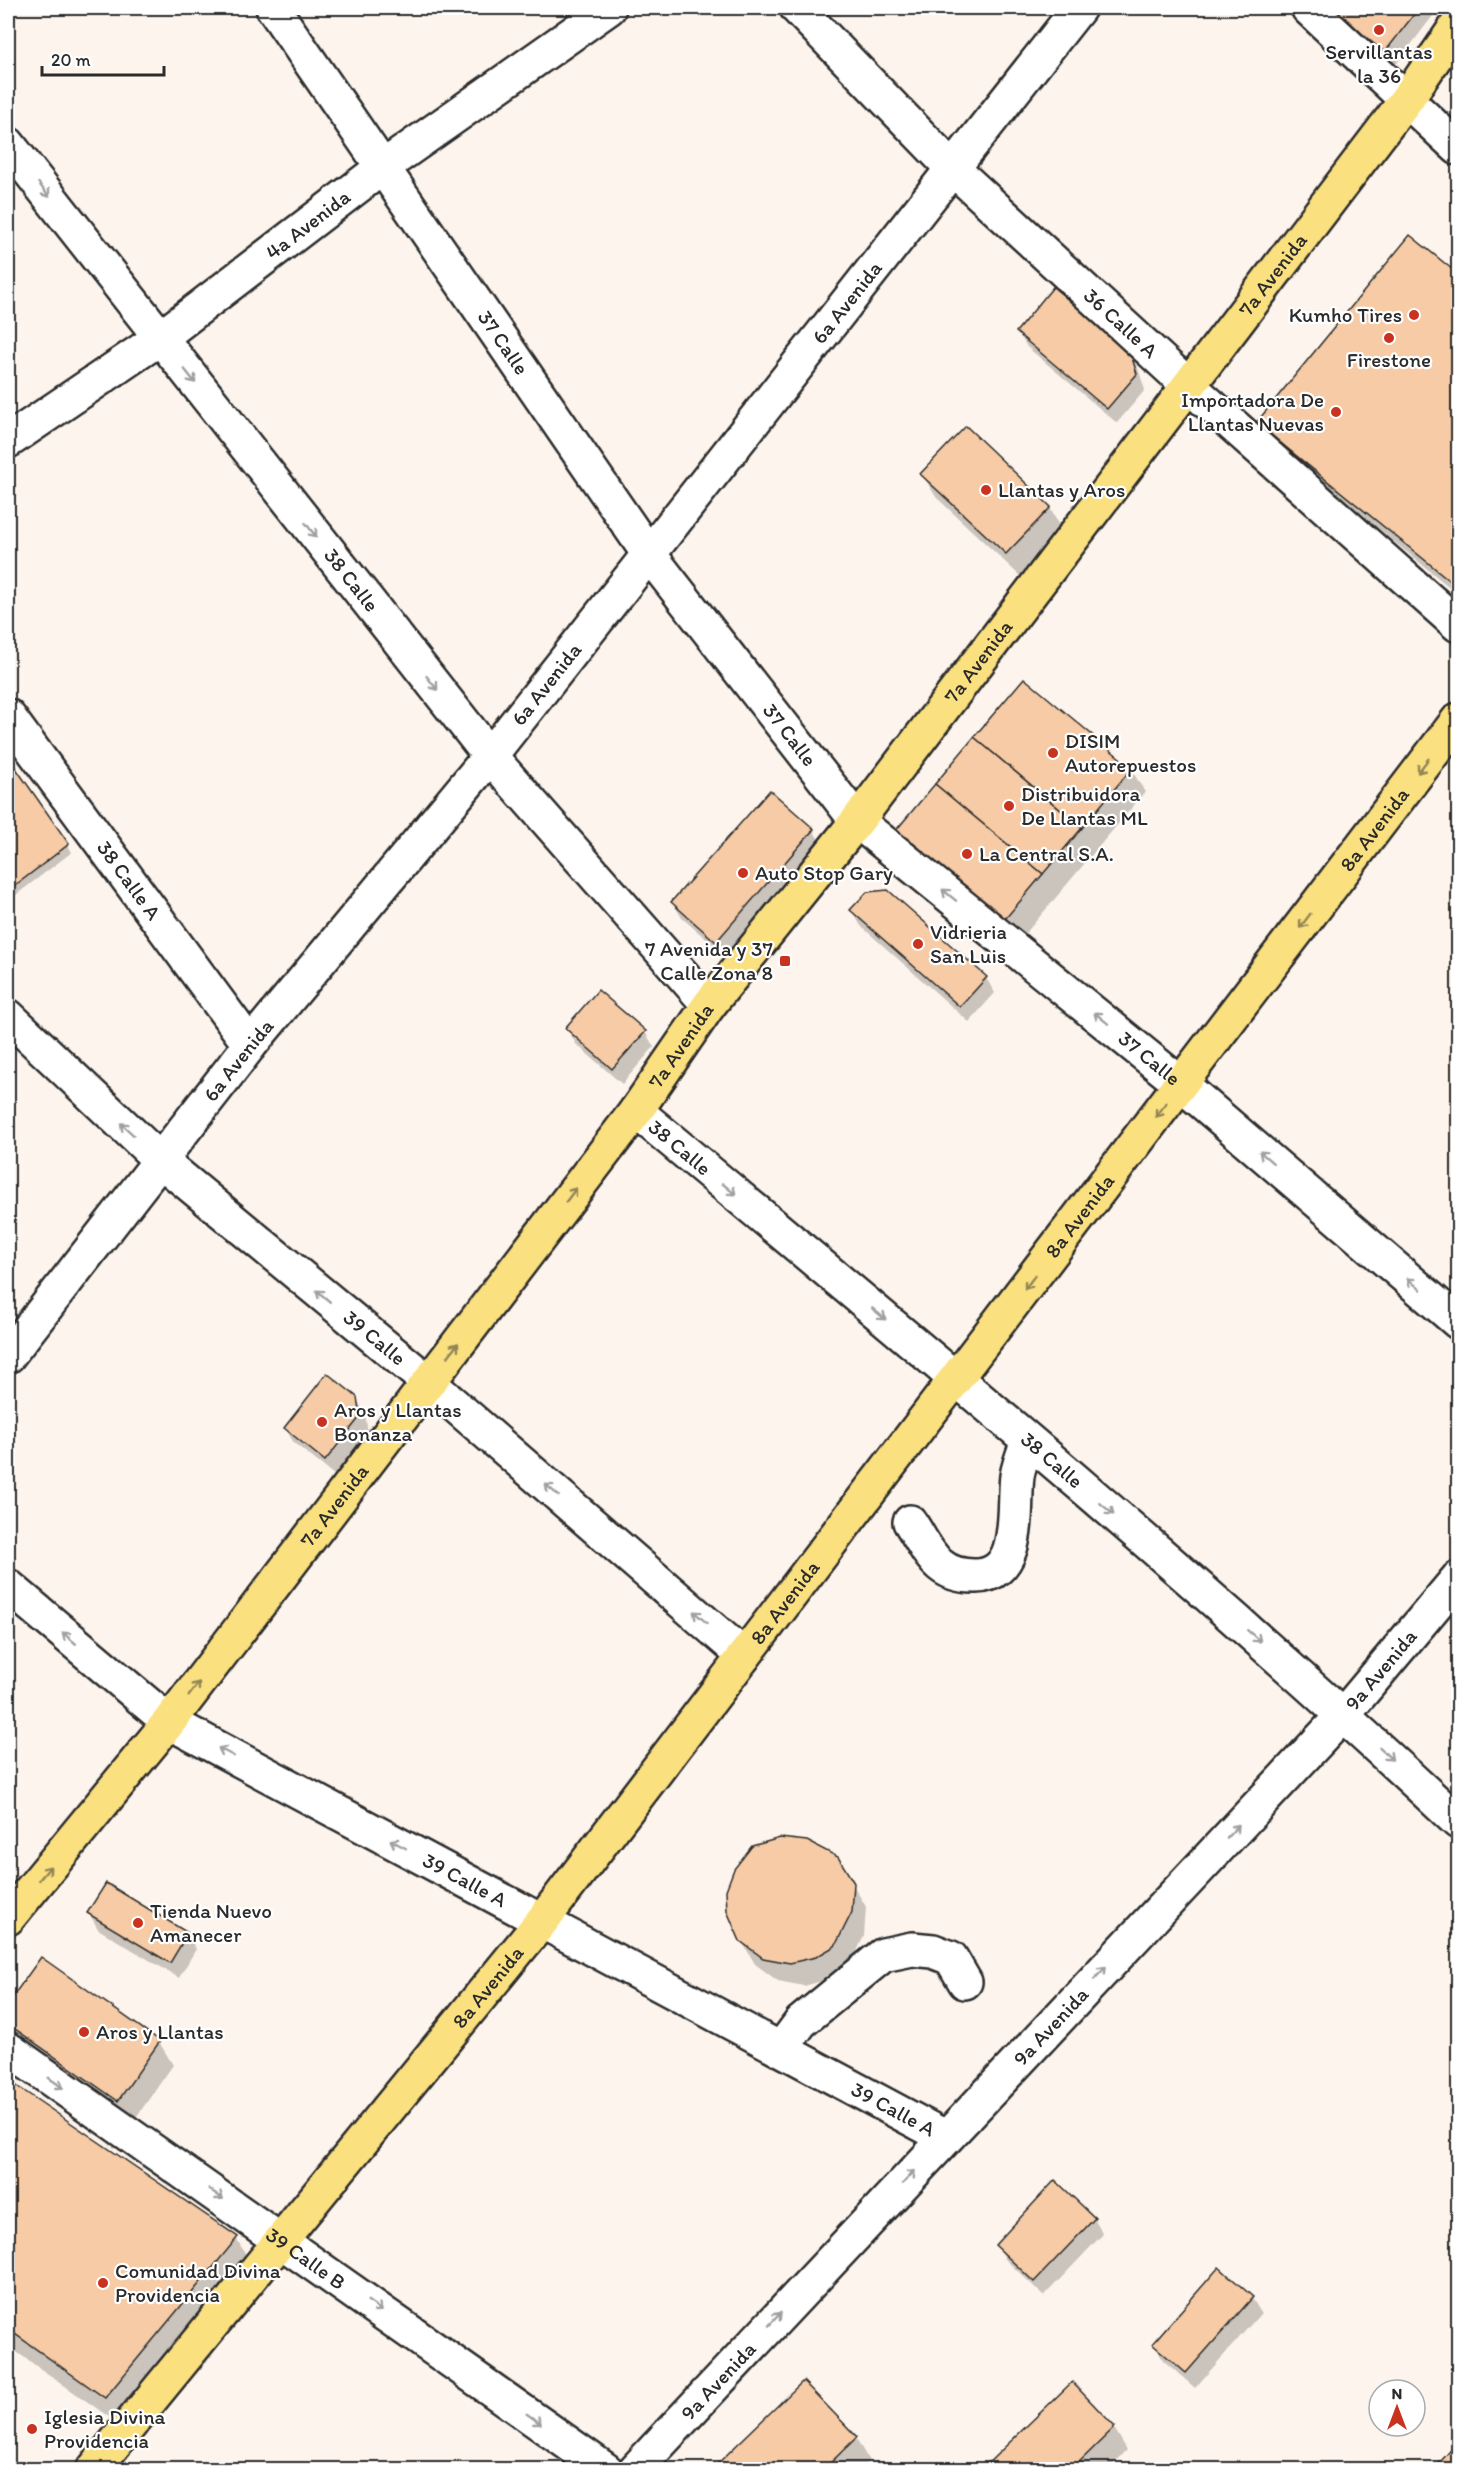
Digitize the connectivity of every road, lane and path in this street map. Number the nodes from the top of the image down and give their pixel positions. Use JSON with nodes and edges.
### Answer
{"nodes":[{"id":1,"x":273,"y":8,"type":"edge"},
{"id":2,"x":609,"y":8,"type":"edge"},
{"id":3,"x":797,"y":8,"type":"edge"},
{"id":4,"x":1079,"y":8,"type":"edge"},
{"id":5,"x":1308,"y":8,"type":"edge"},
{"id":6,"x":1458,"y":24,"type":"edge"},
{"id":7,"x":1406,"y":100,"type":"junction"},
{"id":8,"x":8,"y":144,"type":"edge"},
{"id":9,"x":1458,"y":148,"type":"edge"},
{"id":10,"x":383,"y":167,"type":"junction"},
{"id":11,"x":952,"y":168,"type":"junction"},
{"id":12,"x":160,"y":338,"type":"junction"},
{"id":13,"x":1189,"y":386,"type":"junction"},
{"id":14,"x":8,"y":441,"type":"edge"},
{"id":15,"x":648,"y":553,"type":"junction"},
{"id":16,"x":1458,"y":625,"type":"edge"},
{"id":17,"x":8,"y":716,"type":"edge"},
{"id":18,"x":1458,"y":720,"type":"edge"},
{"id":19,"x":490,"y":756,"type":"junction"},
{"id":20,"x":857,"y":820,"type":"junction"},
{"id":21,"x":709,"y":1005,"type":"junction"},
{"id":22,"x":8,"y":1016,"type":"edge"},
{"id":23,"x":250,"y":1045,"type":"junction"},
{"id":24,"x":1181,"y":1084,"type":"junction"},
{"id":25,"x":636,"y":1111,"type":"junction"},
{"id":26,"x":161,"y":1161,"type":"junction"},
{"id":27,"x":1458,"y":1322,"type":"edge"},
{"id":28,"x":8,"y":1356,"type":"edge"},
{"id":29,"x":956,"y":1378,"type":"junction"},
{"id":30,"x":428,"y":1383,"type":"junction"},
{"id":31,"x":1028,"y":1441,"type":"junction"},
{"id":32,"x":910,"y":1522,"type":"dead end"},
{"id":33,"x":1458,"y":1578,"type":"edge"},
{"id":34,"x":8,"y":1586,"type":"edge"},
{"id":35,"x":744,"y":1656,"type":"junction"},
{"id":36,"x":1344,"y":1714,"type":"junction"},
{"id":37,"x":169,"y":1722,"type":"junction"},
{"id":38,"x":1458,"y":1822,"type":"edge"},
{"id":39,"x":8,"y":1918,"type":"edge"},
{"id":40,"x":542,"y":1922,"type":"junction"},
{"id":41,"x":965,"y":1982,"type":"dead end"},
{"id":42,"x":8,"y":2049,"type":"edge"},
{"id":43,"x":781,"y":2049,"type":"junction"},
{"id":44,"x":945,"y":2137,"type":"junction"},
{"id":45,"x":282,"y":2241,"type":"junction"},
{"id":46,"x":93,"y":2469,"type":"edge"},
{"id":47,"x":606,"y":2469,"type":"edge"},
{"id":48,"x":635,"y":2469,"type":"edge"}],
"edges":[{"from":1,"to":10,"type":"street","name":"37 Calle"},
{"from":2,"to":10,"type":"street","name":"4a Avenida"},
{"from":3,"to":11,"type":"street","name":"36 Calle A"},
{"from":4,"to":11,"type":"street","name":"6a Avenida"},
{"from":5,"to":7,"type":"street"},
{"from":6,"to":7,"type":"main road","name":"7a Avenida"},
{"from":7,"to":9,"type":"street"},
{"from":7,"to":13,"type":"main road","name":"7a Avenida"},
{"from":8,"to":12,"type":"street","name":"38 Calle","one_way":true},
{"from":10,"to":12,"type":"street","name":"4a Avenida"},
{"from":10,"to":15,"type":"street","name":"37 Calle"},
{"from":11,"to":13,"type":"street","name":"36 Calle A"},
{"from":11,"to":15,"type":"street","name":"6a Avenida"},
{"from":12,"to":14,"type":"street","name":"4a Avenida"},
{"from":12,"to":19,"type":"street","name":"38 Calle","one_way":true},
{"from":13,"to":16,"type":"street","name":"36 Calle A"},
{"from":13,"to":20,"type":"main road","name":"7a Avenida"},
{"from":15,"to":19,"type":"street","name":"6a Avenida"},
{"from":15,"to":20,"type":"street","name":"37 Calle"},
{"from":17,"to":23,"type":"street","name":"38 Calle A"},
{"from":18,"to":24,"type":"main road","name":"8a Avenida","one_way":true},
{"from":19,"to":21,"type":"street","name":"38 Calle"},
{"from":19,"to":23,"type":"street","name":"6a Avenida"},
{"from":20,"to":21,"type":"main road","name":"7a Avenida"},
{"from":24,"to":20,"type":"street","name":"37 Calle","one_way":true},
{"from":21,"to":25,"type":"main road","name":"7a Avenida"},
{"from":26,"to":22,"type":"street","name":"39 Calle","one_way":true},
{"from":23,"to":26,"type":"street","name":"6a Avenida"},
{"from":27,"to":24,"type":"street","name":"37 Calle","one_way":true},
{"from":24,"to":29,"type":"main road","name":"8a Avenida","one_way":true},
{"from":25,"to":29,"type":"street","name":"38 Calle","one_way":true},
{"from":30,"to":25,"type":"main road","name":"7a Avenida","one_way":true},
{"from":26,"to":28,"type":"street","name":"6a Avenida"},
{"from":30,"to":26,"type":"street","name":"39 Calle","one_way":true},
{"from":29,"to":31,"type":"street","name":"38 Calle"},
{"from":29,"to":35,"type":"main road","name":"8a Avenida"},
{"from":35,"to":30,"type":"street","name":"39 Calle","one_way":true},
{"from":37,"to":30,"type":"main road","name":"7a Avenida","one_way":true},
{"from":31,"to":32,"type":"street"},
{"from":31,"to":36,"type":"street","name":"38 Calle","one_way":true},
{"from":33,"to":36,"type":"street","name":"9a Avenida"},
{"from":37,"to":34,"type":"street","name":"39 Calle A","one_way":true},
{"from":35,"to":40,"type":"main road","name":"8a Avenida"},
{"from":36,"to":38,"type":"street","name":"38 Calle","one_way":true},
{"from":44,"to":36,"type":"street","name":"9a Avenida","one_way":true},
{"from":39,"to":37,"type":"main road","name":"7a Avenida","one_way":true},
{"from":40,"to":37,"type":"street","name":"39 Calle A","one_way":true},
{"from":40,"to":43,"type":"street","name":"39 Calle A"},
{"from":40,"to":45,"type":"main road","name":"8a Avenida"},
{"from":41,"to":43,"type":"street"},
{"from":42,"to":45,"type":"street","name":"39 Calle B","one_way":true},
{"from":43,"to":44,"type":"street","name":"39 Calle A"},
{"from":48,"to":44,"type":"street","name":"9a Avenida","one_way":true},
{"from":45,"to":46,"type":"main road","name":"8a Avenida"},
{"from":45,"to":47,"type":"street","name":"39 Calle B","one_way":true}]}
